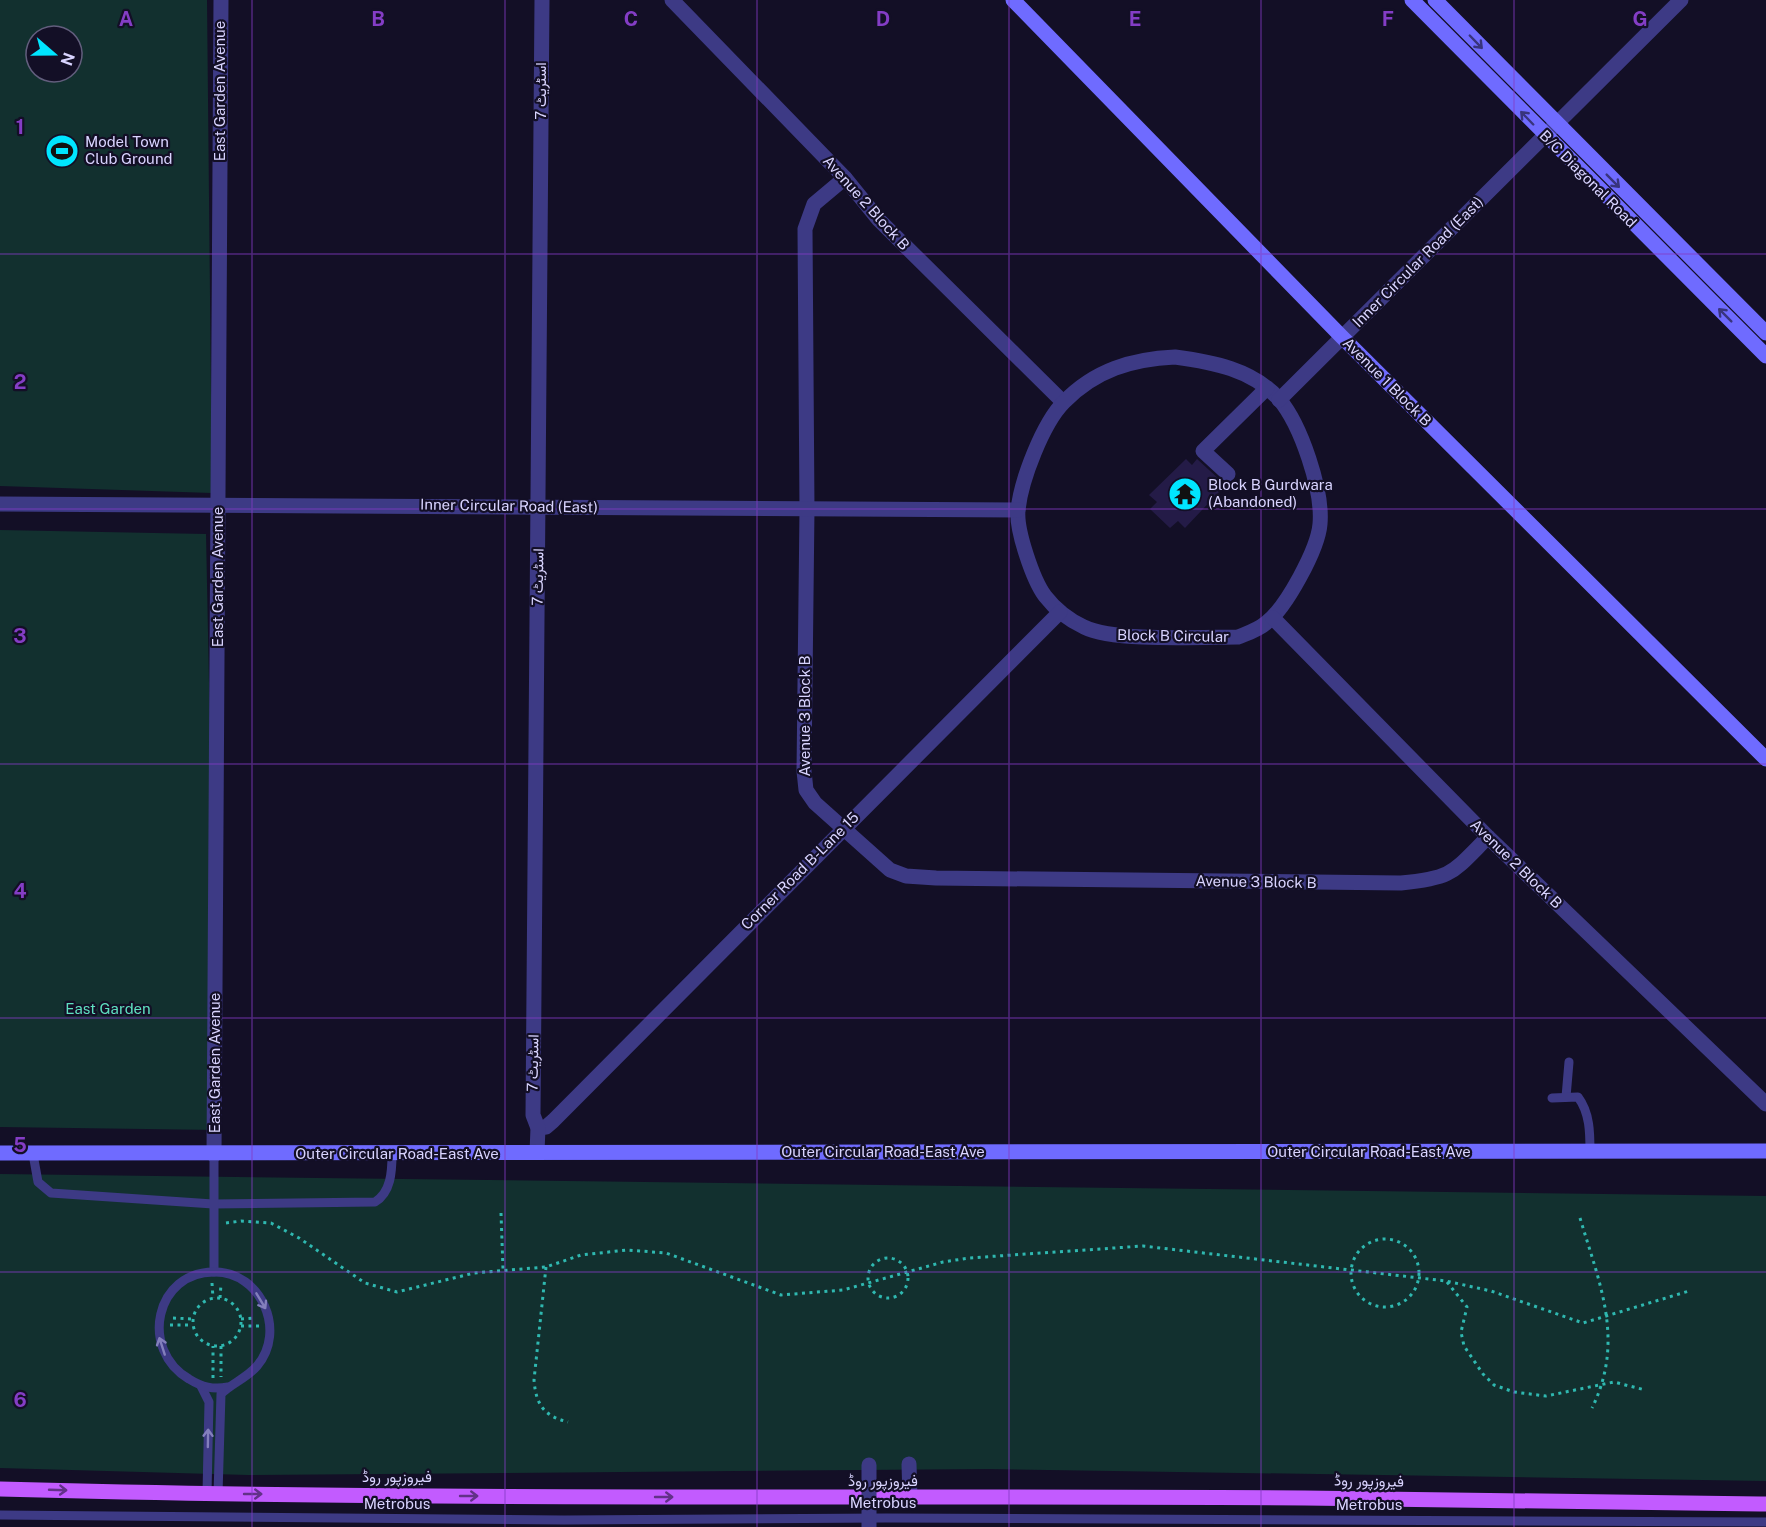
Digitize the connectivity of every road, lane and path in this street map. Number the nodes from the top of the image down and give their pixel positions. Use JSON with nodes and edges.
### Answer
{"nodes":[{"id":1,"x":220,"y":0,"type":"edge"},
{"id":2,"x":542,"y":0,"type":"edge"},
{"id":3,"x":672,"y":0,"type":"edge"},
{"id":4,"x":1013,"y":0,"type":"edge"},
{"id":5,"x":1412,"y":0,"type":"edge"},
{"id":6,"x":1435,"y":0,"type":"edge"},
{"id":7,"x":1681,"y":0,"type":"edge"},
{"id":8,"x":1557,"y":126,"type":"junction"},
{"id":9,"x":1545,"y":137,"type":"junction"},
{"id":10,"x":845,"y":178,"type":"junction"},
{"id":11,"x":1766,"y":333,"type":"edge"},
{"id":12,"x":1342,"y":338,"type":"junction"},
{"id":13,"x":1766,"y":356,"type":"edge"},
{"id":14,"x":1266,"y":388,"type":"junction"},
{"id":15,"x":1280,"y":400,"type":"junction"},
{"id":16,"x":1063,"y":402,"type":"junction"},
{"id":17,"x":1228,"y":474,"type":"dead end"},
{"id":18,"x":0,"y":504,"type":"edge"},
{"id":19,"x":219,"y":504,"type":"junction"},
{"id":20,"x":538,"y":506,"type":"junction"},
{"id":21,"x":807,"y":509,"type":"junction"},
{"id":22,"x":1018,"y":510,"type":"junction"},
{"id":23,"x":1060,"y":612,"type":"junction"},
{"id":24,"x":1273,"y":618,"type":"junction"},
{"id":25,"x":1766,"y":759,"type":"edge"},
{"id":26,"x":842,"y":829,"type":"junction"},
{"id":27,"x":1488,"y":837,"type":"junction"},
{"id":28,"x":1569,"y":1062,"type":"dead end"},
{"id":29,"x":1566,"y":1097,"type":"junction"},
{"id":30,"x":1552,"y":1098,"type":"dead end"},
{"id":31,"x":1766,"y":1104,"type":"edge"},
{"id":32,"x":538,"y":1128,"type":"junction"},
{"id":33,"x":1766,"y":1151,"type":"edge"},
{"id":34,"x":537,"y":1152,"type":"junction"},
{"id":35,"x":1590,"y":1152,"type":"junction"},
{"id":36,"x":0,"y":1153,"type":"edge"},
{"id":37,"x":33,"y":1154,"type":"junction"},
{"id":38,"x":392,"y":1154,"type":"junction"},
{"id":39,"x":214,"y":1155,"type":"junction"},
{"id":40,"x":213,"y":1204,"type":"junction"},
{"id":41,"x":501,"y":1213,"type":"dead end"},
{"id":42,"x":1580,"y":1218,"type":"dead end"},
{"id":43,"x":213,"y":1224,"type":"junction"},
{"id":44,"x":546,"y":1267,"type":"junction"},
{"id":45,"x":503,"y":1269,"type":"junction"},
{"id":46,"x":1351,"y":1270,"type":"junction"},
{"id":47,"x":214,"y":1272,"type":"junction"},
{"id":48,"x":908,"y":1272,"type":"junction"},
{"id":49,"x":1419,"y":1277,"type":"junction"},
{"id":50,"x":1446,"y":1281,"type":"junction"},
{"id":51,"x":868,"y":1283,"type":"junction"},
{"id":52,"x":1689,"y":1290,"type":"dead end"},
{"id":53,"x":1608,"y":1316,"type":"junction"},
{"id":54,"x":192,"y":1319,"type":"junction"},
{"id":55,"x":159,"y":1321,"type":"junction"},
{"id":56,"x":192,"y":1325,"type":"junction"},
{"id":57,"x":213,"y":1346,"type":"junction"},
{"id":58,"x":221,"y":1346,"type":"junction"},
{"id":59,"x":1603,"y":1385,"type":"junction"},
{"id":60,"x":201,"y":1386,"type":"junction"},
{"id":61,"x":221,"y":1388,"type":"junction"},
{"id":62,"x":1645,"y":1389,"type":"dead end"},
{"id":63,"x":1592,"y":1408,"type":"dead end"},
{"id":64,"x":568,"y":1422,"type":"dead end"},
{"id":65,"x":909,"y":1464,"type":"dead end"},
{"id":66,"x":869,"y":1465,"type":"dead end"},
{"id":67,"x":0,"y":1488,"type":"edge"},
{"id":68,"x":213,"y":1493,"type":"junction"},
{"id":69,"x":910,"y":1499,"type":"junction"},
{"id":70,"x":1766,"y":1504,"type":"edge"},
{"id":71,"x":0,"y":1515,"type":"edge"},
{"id":72,"x":1766,"y":1522,"type":"edge"},
{"id":73,"x":869,"y":1527,"type":"edge"}],
"edges":[{"from":1,"to":19,"type":"street","name":"East Garden Avenue"},
{"from":2,"to":20,"type":"street","name":"اسٹریٹ 7"},
{"from":3,"to":10,"type":"street","name":"Avenue 2 Block B"},
{"from":4,"to":12,"type":"street","name":"Avenue 1 Block B"},
{"from":9,"to":5,"type":"street","name":"B/C Diagonal Road","one_way":true},
{"from":6,"to":8,"type":"street","name":"B/C Diagonal Road","one_way":true},
{"from":7,"to":8,"type":"street","name":"Inner Circular Road (East)"},
{"from":8,"to":9,"type":"street","name":"Inner Circular Road (East)"},
{"from":8,"to":11,"type":"street","name":"B/C Diagonal Road","one_way":true},
{"from":9,"to":12,"type":"street","name":"Inner Circular Road (East)"},
{"from":13,"to":9,"type":"street","name":"B/C Diagonal Road","one_way":true},
{"from":10,"to":16,"type":"street","name":"Avenue 2 Block B"},
{"from":10,"to":21,"type":"street","name":"Avenue 3 Block B"},
{"from":12,"to":15,"type":"street","name":"Inner Circular Road (East)"},
{"from":12,"to":25,"type":"street","name":"Avenue 1 Block B"},
{"from":14,"to":15,"type":"street","name":"Block B Circular"},
{"from":14,"to":16,"type":"street","name":"Block B Circular"},
{"from":14,"to":17,"type":"street"},
{"from":15,"to":24,"type":"street","name":"Block B Circular"},
{"from":16,"to":22,"type":"street","name":"Block B Circular"},
{"from":18,"to":19,"type":"street","name":"Inner Circular Road (East)"},
{"from":19,"to":20,"type":"street","name":"Inner Circular Road (East)"},
{"from":19,"to":39,"type":"street","name":"East Garden Avenue"},
{"from":20,"to":21,"type":"street","name":"Inner Circular Road (East)"},
{"from":20,"to":32,"type":"street","name":"اسٹریٹ 7"},
{"from":21,"to":22,"type":"street","name":"Inner Circular Road (East)"},
{"from":21,"to":26,"type":"street","name":"Avenue 3 Block B"},
{"from":22,"to":23,"type":"street","name":"Block B Circular"},
{"from":23,"to":24,"type":"street","name":"Block B Circular"},
{"from":23,"to":26,"type":"street","name":"Corner Road B-Lane 15"},
{"from":24,"to":27,"type":"street","name":"Avenue 2 Block B"},
{"from":26,"to":27,"type":"street","name":"Avenue 3 Block B"},
{"from":26,"to":32,"type":"street","name":"Corner Road B-Lane 15"},
{"from":27,"to":31,"type":"street","name":"Avenue 2 Block B"},
{"from":28,"to":29,"type":"lane"},
{"from":29,"to":30,"type":"lane"},
{"from":29,"to":35,"type":"lane"},
{"from":32,"to":34,"type":"street","name":"اسٹریٹ 7"},
{"from":33,"to":35,"type":"street","name":"Outer Circular Road-East Ave"},
{"from":34,"to":35,"type":"street","name":"Outer Circular Road-East Ave"},
{"from":34,"to":38,"type":"street","name":"Outer Circular Road-East Ave"},
{"from":36,"to":37,"type":"street","name":"Outer Circular Road-East Ave"},
{"from":37,"to":39,"type":"street","name":"Outer Circular Road-East Ave"},
{"from":37,"to":40,"type":"lane"},
{"from":38,"to":39,"type":"street","name":"Outer Circular Road-East Ave"},
{"from":38,"to":40,"type":"lane"},
{"from":39,"to":40,"type":"lane"},
{"from":40,"to":43,"type":"lane"},
{"from":41,"to":45,"type":"path"},
{"from":42,"to":53,"type":"path"},
{"from":43,"to":45,"type":"path"},
{"from":43,"to":47,"type":"lane"},
{"from":44,"to":45,"type":"path"},
{"from":44,"to":51,"type":"path"},
{"from":44,"to":64,"type":"path"},
{"from":46,"to":48,"type":"path"},
{"from":46,"to":49,"type":"path"},
{"from":46,"to":49,"type":"path"},
{"from":46,"to":49,"type":"path"},
{"from":47,"to":55,"type":"lane"},
{"from":47,"to":61,"type":"lane","one_way":true},
{"from":48,"to":51,"type":"path"},
{"from":48,"to":51,"type":"path"},
{"from":48,"to":51,"type":"path"},
{"from":49,"to":50,"type":"path"},
{"from":50,"to":53,"type":"path"},
{"from":50,"to":59,"type":"path"},
{"from":52,"to":53,"type":"path"},
{"from":53,"to":59,"type":"path"},
{"from":54,"to":55,"type":"path"},
{"from":54,"to":56,"type":"path"},
{"from":54,"to":58,"type":"path"},
{"from":55,"to":56,"type":"path"},
{"from":60,"to":55,"type":"lane","one_way":true},
{"from":56,"to":57,"type":"path"},
{"from":57,"to":58,"type":"path"},
{"from":57,"to":61,"type":"path"},
{"from":58,"to":61,"type":"path"},
{"from":59,"to":62,"type":"path"},
{"from":59,"to":63,"type":"path"},
{"from":60,"to":61,"type":"lane"},
{"from":68,"to":60,"type":"lane","one_way":true},
{"from":61,"to":68,"type":"lane"},
{"from":65,"to":69,"type":"street"},
{"from":66,"to":73,"type":"street","bridge":true},
{"from":67,"to":68,"type":"main road","name":"فیروزپور روڈ","one_way":true},
{"from":68,"to":69,"type":"main road","name":"فیروزپور روڈ","one_way":true},
{"from":69,"to":70,"type":"main road","name":"فیروزپور روڈ"},
{"from":71,"to":72,"type":"lane","name":"Metrobus"}]}
